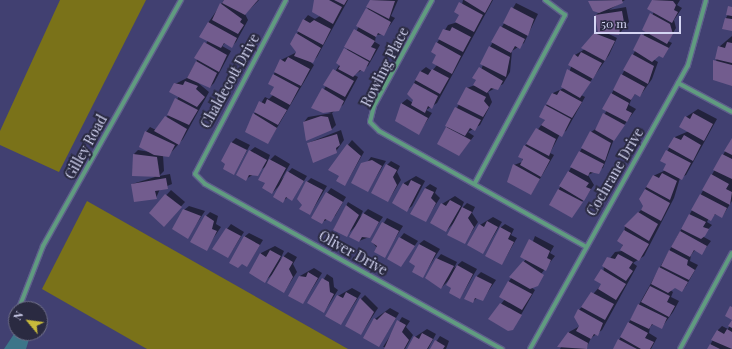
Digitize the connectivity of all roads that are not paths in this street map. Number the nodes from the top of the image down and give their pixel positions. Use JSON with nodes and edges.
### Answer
{"nodes":[{"id":1,"x":181,"y":0,"type":"edge"},
{"id":2,"x":286,"y":0,"type":"edge"},
{"id":3,"x":432,"y":0,"type":"edge"},
{"id":4,"x":545,"y":0,"type":"edge"},
{"id":5,"x":706,"y":0,"type":"edge"},
{"id":6,"x":678,"y":83,"type":"junction"},
{"id":7,"x":732,"y":112,"type":"edge"},
{"id":8,"x":195,"y":174,"type":"joint"},
{"id":9,"x":475,"y":183,"type":"junction"},
{"id":10,"x":585,"y":246,"type":"junction"},
{"id":11,"x":732,"y":253,"type":"edge"},
{"id":12,"x":21,"y":301,"type":"edge"},
{"id":13,"x":502,"y":349,"type":"edge"},
{"id":14,"x":530,"y":349,"type":"edge"},
{"id":15,"x":680,"y":349,"type":"edge"}],
"edges":[{"from":1,"to":12,"type":"street","name":"Gilley Road"},
{"from":2,"to":8,"type":"street","name":"Chaldecott Drive"},
{"from":3,"to":9,"type":"street","name":"Rowling Place"},
{"from":4,"to":9,"type":"street"},
{"from":5,"to":6,"type":"street","name":"Cochrane Drive"},
{"from":6,"to":7,"type":"street"},
{"from":6,"to":10,"type":"street","name":"Cochrane Drive"},
{"from":8,"to":13,"type":"street","name":"Oliver Drive"},
{"from":9,"to":10,"type":"street","name":"Rowling Place"},
{"from":10,"to":14,"type":"street","name":"Cochrane Drive"},
{"from":11,"to":15,"type":"street"}]}
